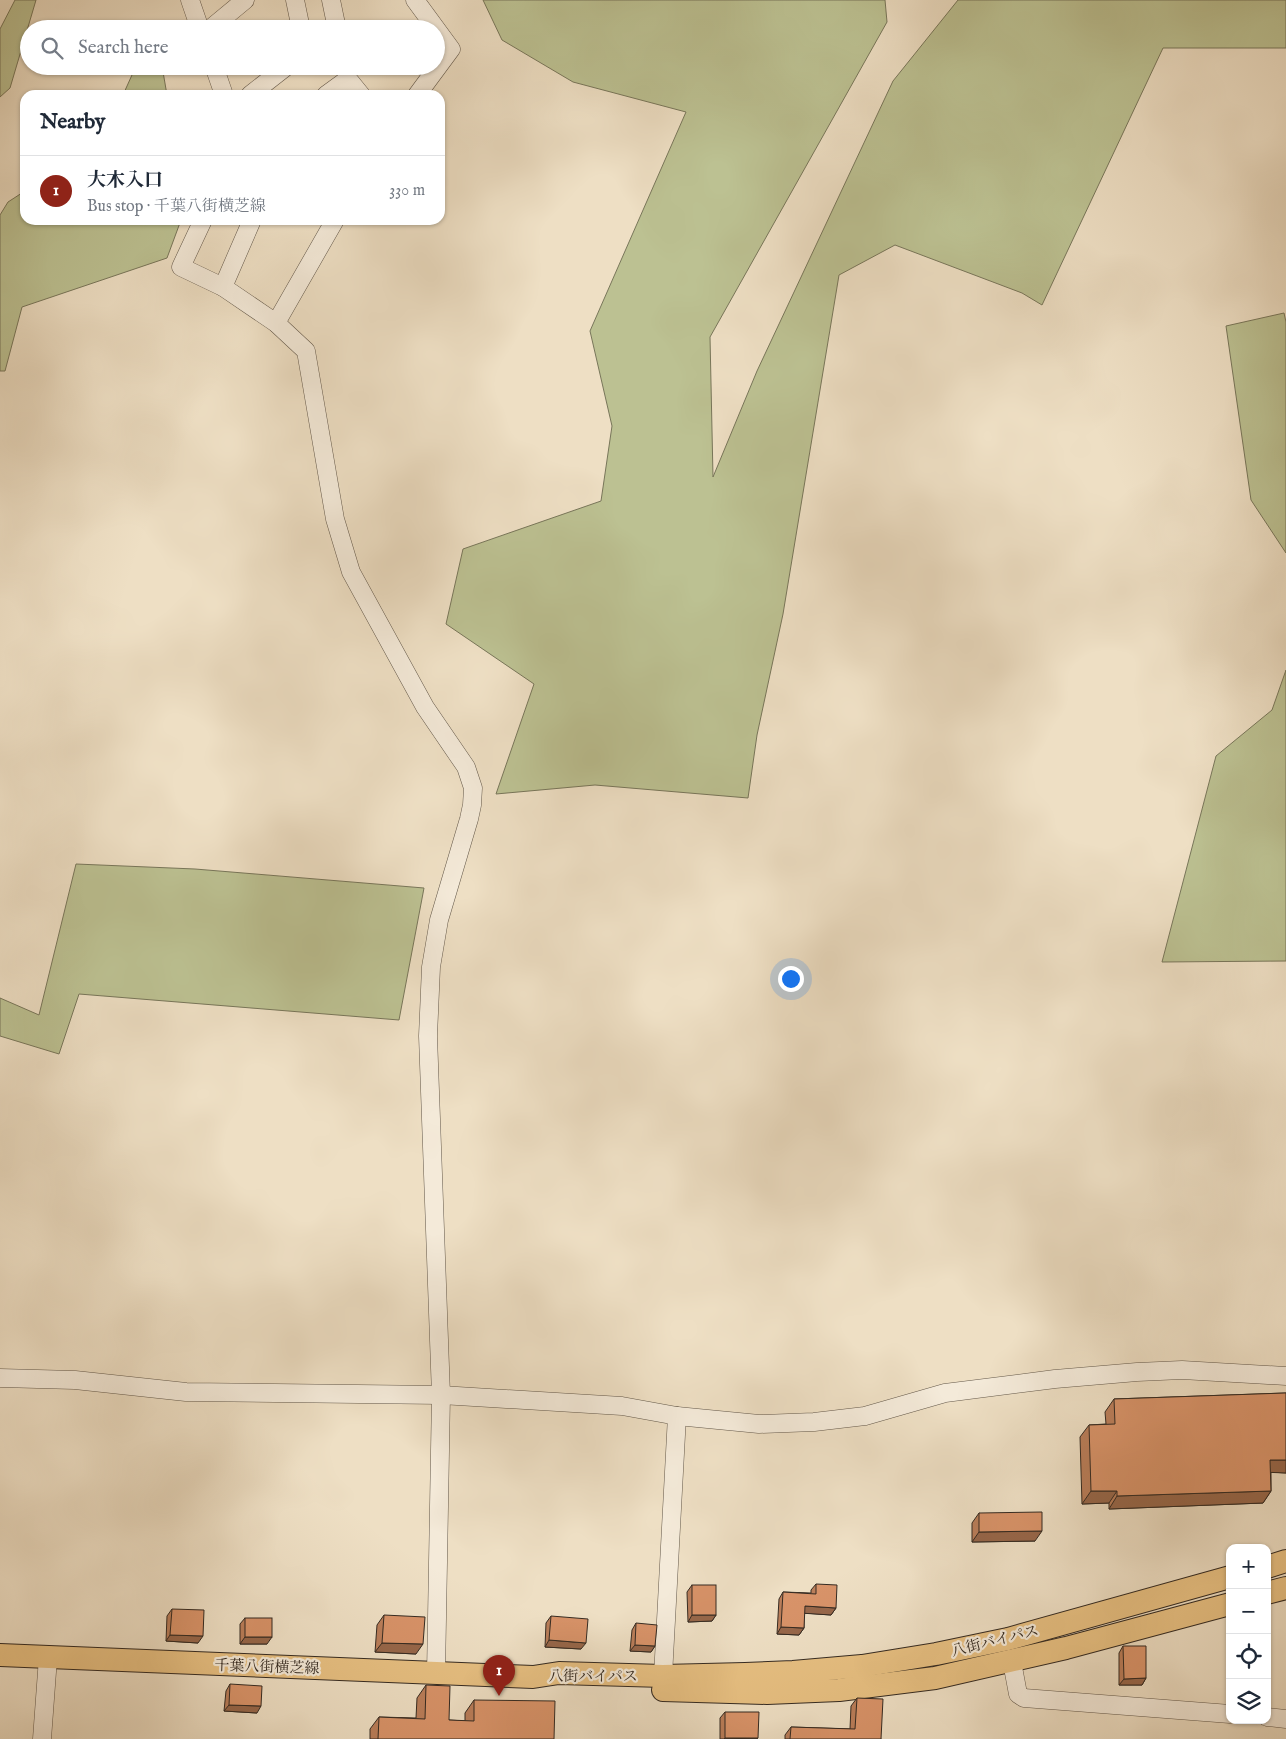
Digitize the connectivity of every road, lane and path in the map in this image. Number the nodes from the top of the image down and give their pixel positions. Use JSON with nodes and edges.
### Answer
{"nodes":[{"id":1,"x":190,"y":0,"type":"edge"},
{"id":2,"x":245,"y":0,"type":"edge"},
{"id":3,"x":295,"y":0,"type":"edge"},
{"id":4,"x":331,"y":0,"type":"edge"},
{"id":5,"x":415,"y":0,"type":"edge"},
{"id":6,"x":197,"y":20,"type":"edge"},
{"id":7,"x":221,"y":20,"type":"edge"},
{"id":8,"x":299,"y":20,"type":"edge"},
{"id":9,"x":335,"y":20,"type":"edge"},
{"id":10,"x":430,"y":20,"type":"edge"},
{"id":11,"x":445,"y":41,"type":"edge"},
{"id":12,"x":445,"y":57,"type":"edge"},
{"id":13,"x":217,"y":75,"type":"edge"},
{"id":14,"x":276,"y":75,"type":"edge"},
{"id":15,"x":344,"y":75,"type":"edge"},
{"id":16,"x":347,"y":75,"type":"edge"},
{"id":17,"x":432,"y":75,"type":"edge"},
{"id":18,"x":222,"y":90,"type":"edge"},
{"id":19,"x":256,"y":90,"type":"edge"},
{"id":20,"x":331,"y":90,"type":"edge"},
{"id":21,"x":358,"y":90,"type":"edge"},
{"id":22,"x":421,"y":90,"type":"edge"},
{"id":23,"x":200,"y":225,"type":"edge"},
{"id":24,"x":250,"y":225,"type":"edge"},
{"id":25,"x":332,"y":225,"type":"edge"},
{"id":26,"x":223,"y":287,"type":"junction"},
{"id":27,"x":276,"y":323,"type":"junction"},
{"id":28,"x":1286,"y":1376,"type":"edge"},
{"id":29,"x":0,"y":1378,"type":"edge"},
{"id":30,"x":442,"y":1395,"type":"junction"},
{"id":31,"x":677,"y":1416,"type":"junction"},
{"id":32,"x":1286,"y":1562,"type":"edge"},
{"id":33,"x":1271,"y":1566,"type":"edge"},
{"id":34,"x":1226,"y":1578,"type":"edge"},
{"id":35,"x":1286,"y":1588,"type":"edge"},
{"id":36,"x":1271,"y":1592,"type":"edge"},
{"id":37,"x":1226,"y":1605,"type":"edge"},
{"id":38,"x":0,"y":1655,"type":"edge"},
{"id":39,"x":48,"y":1658,"type":"junction"},
{"id":40,"x":1012,"y":1662,"type":"junction"},
{"id":41,"x":436,"y":1674,"type":"junction"},
{"id":42,"x":663,"y":1676,"type":"junction"},
{"id":43,"x":533,"y":1677,"type":"junction"},
{"id":44,"x":1226,"y":1714,"type":"edge"},
{"id":45,"x":1271,"y":1717,"type":"edge"},
{"id":46,"x":1286,"y":1719,"type":"edge"},
{"id":47,"x":42,"y":1739,"type":"edge"}],
"edges":[{"from":1,"to":6,"type":"street"},
{"from":2,"to":7,"type":"street"},
{"from":3,"to":8,"type":"street"},
{"from":4,"to":9,"type":"street"},
{"from":5,"to":10,"type":"street"},
{"from":11,"to":12,"type":"street"},
{"from":13,"to":18,"type":"street"},
{"from":14,"to":19,"type":"street"},
{"from":15,"to":20,"type":"street"},
{"from":16,"to":21,"type":"street"},
{"from":17,"to":22,"type":"street"},
{"from":23,"to":26,"type":"street"},
{"from":24,"to":26,"type":"street"},
{"from":25,"to":27,"type":"street"},
{"from":26,"to":27,"type":"street"},
{"from":27,"to":30,"type":"street"},
{"from":28,"to":31,"type":"street"},
{"from":29,"to":30,"type":"street"},
{"from":30,"to":31,"type":"street"},
{"from":30,"to":41,"type":"street"},
{"from":31,"to":42,"type":"street"},
{"from":32,"to":33,"type":"main road"},
{"from":34,"to":42,"type":"main road","name":"八街バイパス"},
{"from":35,"to":36,"type":"main road"},
{"from":37,"to":40,"type":"main road","name":"八街バイパス"},
{"from":38,"to":39,"type":"main road","name":"千葉八街横芝線"},
{"from":39,"to":41,"type":"main road","name":"千葉八街横芝線"},
{"from":39,"to":47,"type":"street"},
{"from":40,"to":43,"type":"main road","name":"八街バイパス"},
{"from":40,"to":44,"type":"street"},
{"from":41,"to":43,"type":"main road","name":"千葉八街横芝線"},
{"from":42,"to":43,"type":"main road","name":"八街バイパス"},
{"from":45,"to":46,"type":"street"}]}
